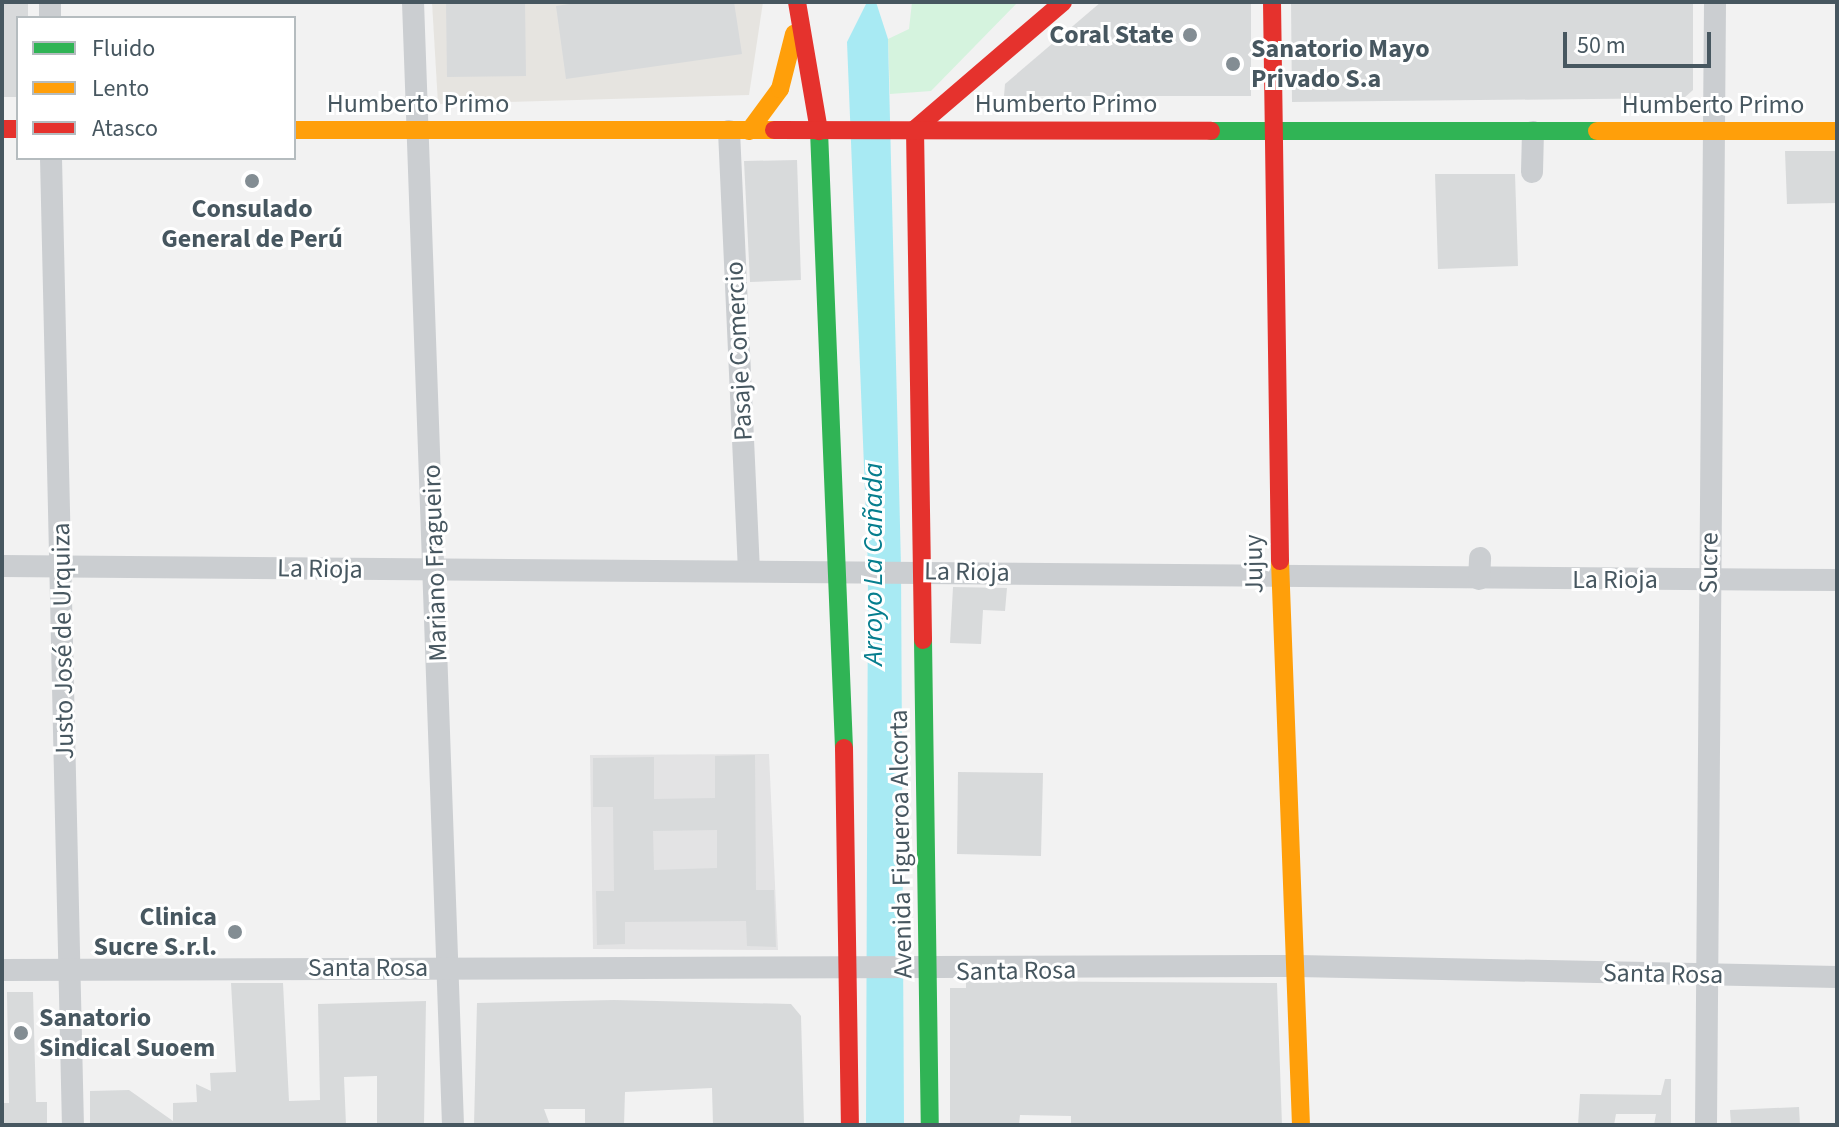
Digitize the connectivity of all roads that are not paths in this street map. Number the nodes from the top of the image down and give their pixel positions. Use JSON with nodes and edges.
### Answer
{"nodes":[{"id":1,"x":413,"y":2,"type":"edge"},
{"id":2,"x":1063,"y":2,"type":"edge"},
{"id":3,"x":1272,"y":2,"type":"edge"},
{"id":4,"x":1715,"y":2,"type":"edge"},
{"id":5,"x":797,"y":10,"type":"edge"},
{"id":6,"x":915,"y":129,"type":"junction"},
{"id":7,"x":296,"y":130,"type":"edge"},
{"id":8,"x":422,"y":130,"type":"junction"},
{"id":9,"x":739,"y":131,"type":"junction"},
{"id":10,"x":819,"y":131,"type":"junction"},
{"id":11,"x":1837,"y":131,"type":"edge"},
{"id":12,"x":1274,"y":132,"type":"junction"},
{"id":13,"x":1533,"y":132,"type":"junction"},
{"id":14,"x":1714,"y":132,"type":"junction"},
{"id":15,"x":51,"y":160,"type":"edge"},
{"id":16,"x":1532,"y":172,"type":"dead end"},
{"id":17,"x":2,"y":566,"type":"edge"},
{"id":18,"x":62,"y":566,"type":"junction"},
{"id":19,"x":435,"y":570,"type":"junction"},
{"id":20,"x":920,"y":570,"type":"junction"},
{"id":21,"x":749,"y":571,"type":"junction"},
{"id":22,"x":841,"y":572,"type":"junction"},
{"id":23,"x":1280,"y":577,"type":"junction"},
{"id":24,"x":1708,"y":580,"type":"junction"},
{"id":25,"x":1837,"y":580,"type":"edge"},
{"id":26,"x":1298,"y":966,"type":"junction"},
{"id":27,"x":448,"y":968,"type":"junction"},
{"id":28,"x":70,"y":969,"type":"junction"},
{"id":29,"x":2,"y":970,"type":"edge"},
{"id":30,"x":849,"y":972,"type":"junction"},
{"id":31,"x":931,"y":972,"type":"junction"},
{"id":32,"x":1706,"y":975,"type":"junction"},
{"id":33,"x":1837,"y":977,"type":"edge"},
{"id":34,"x":73,"y":1125,"type":"edge"},
{"id":35,"x":453,"y":1125,"type":"edge"},
{"id":36,"x":850,"y":1125,"type":"edge"},
{"id":37,"x":930,"y":1125,"type":"edge"},
{"id":38,"x":1301,"y":1125,"type":"edge"},
{"id":39,"x":1706,"y":1125,"type":"edge"}],
"edges":[{"from":1,"to":8,"type":"street","name":"Mariano Fragueiro"},
{"from":2,"to":6,"type":"main road"},
{"from":3,"to":12,"type":"main road","name":"Jujuy"},
{"from":4,"to":14,"type":"street","name":"Sucre"},
{"from":5,"to":9,"type":"main road"},
{"from":5,"to":10,"type":"main road","name":"Avenida Figueroa Alcorta"},
{"from":6,"to":10,"type":"main road","name":"Humberto Primo"},
{"from":6,"to":12,"type":"main road","name":"Humberto Primo"},
{"from":6,"to":20,"type":"main road","name":"Avenida Figueroa Alcorta"},
{"from":7,"to":8,"type":"main road","name":"Humberto Primo"},
{"from":8,"to":9,"type":"main road","name":"Humberto Primo"},
{"from":8,"to":19,"type":"street","name":"Mariano Fragueiro"},
{"from":9,"to":10,"type":"main road","name":"Humberto Primo"},
{"from":9,"to":21,"type":"street","name":"Pasaje Comercio"},
{"from":10,"to":22,"type":"main road","name":"Avenida Figueroa Alcorta"},
{"from":11,"to":14,"type":"main road","name":"Humberto Primo"},
{"from":12,"to":13,"type":"main road","name":"Humberto Primo"},
{"from":12,"to":23,"type":"main road","name":"Jujuy"},
{"from":13,"to":14,"type":"main road","name":"Humberto Primo"},
{"from":13,"to":16,"type":"street"},
{"from":14,"to":24,"type":"street","name":"Sucre"},
{"from":15,"to":18,"type":"street","name":"Justo José de Urquiza"},
{"from":17,"to":18,"type":"street","name":"La Rioja"},
{"from":18,"to":19,"type":"street","name":"La Rioja"},
{"from":18,"to":28,"type":"street","name":"Justo José de Urquiza"},
{"from":19,"to":21,"type":"street","name":"La Rioja"},
{"from":19,"to":27,"type":"street","name":"Mariano Fragueiro"},
{"from":20,"to":22,"type":"street","name":"La Rioja"},
{"from":20,"to":23,"type":"street","name":"La Rioja"},
{"from":20,"to":31,"type":"main road","name":"Avenida Figueroa Alcorta"},
{"from":21,"to":22,"type":"street","name":"La Rioja"},
{"from":22,"to":30,"type":"main road","name":"Avenida Figueroa Alcorta"},
{"from":23,"to":24,"type":"street","name":"La Rioja"},
{"from":23,"to":26,"type":"main road","name":"Jujuy"},
{"from":24,"to":25,"type":"street","name":"La Rioja"},
{"from":24,"to":32,"type":"street","name":"Sucre"},
{"from":26,"to":31,"type":"street","name":"Santa Rosa"},
{"from":26,"to":32,"type":"street","name":"Santa Rosa"},
{"from":26,"to":38,"type":"main road","name":"Jujuy"},
{"from":27,"to":28,"type":"street","name":"Santa Rosa"},
{"from":27,"to":30,"type":"street","name":"Santa Rosa"},
{"from":27,"to":35,"type":"street","name":"Mariano Fragueiro"},
{"from":28,"to":29,"type":"street","name":"Santa Rosa"},
{"from":28,"to":34,"type":"street","name":"Justo José de Urquiza"},
{"from":30,"to":31,"type":"street","name":"Santa Rosa"},
{"from":30,"to":36,"type":"main road","name":"Avenida Figueroa Alcorta"},
{"from":31,"to":37,"type":"main road","name":"Avenida Figueroa Alcorta"},
{"from":32,"to":33,"type":"street","name":"Santa Rosa"},
{"from":32,"to":39,"type":"street","name":"Sucre"}]}
